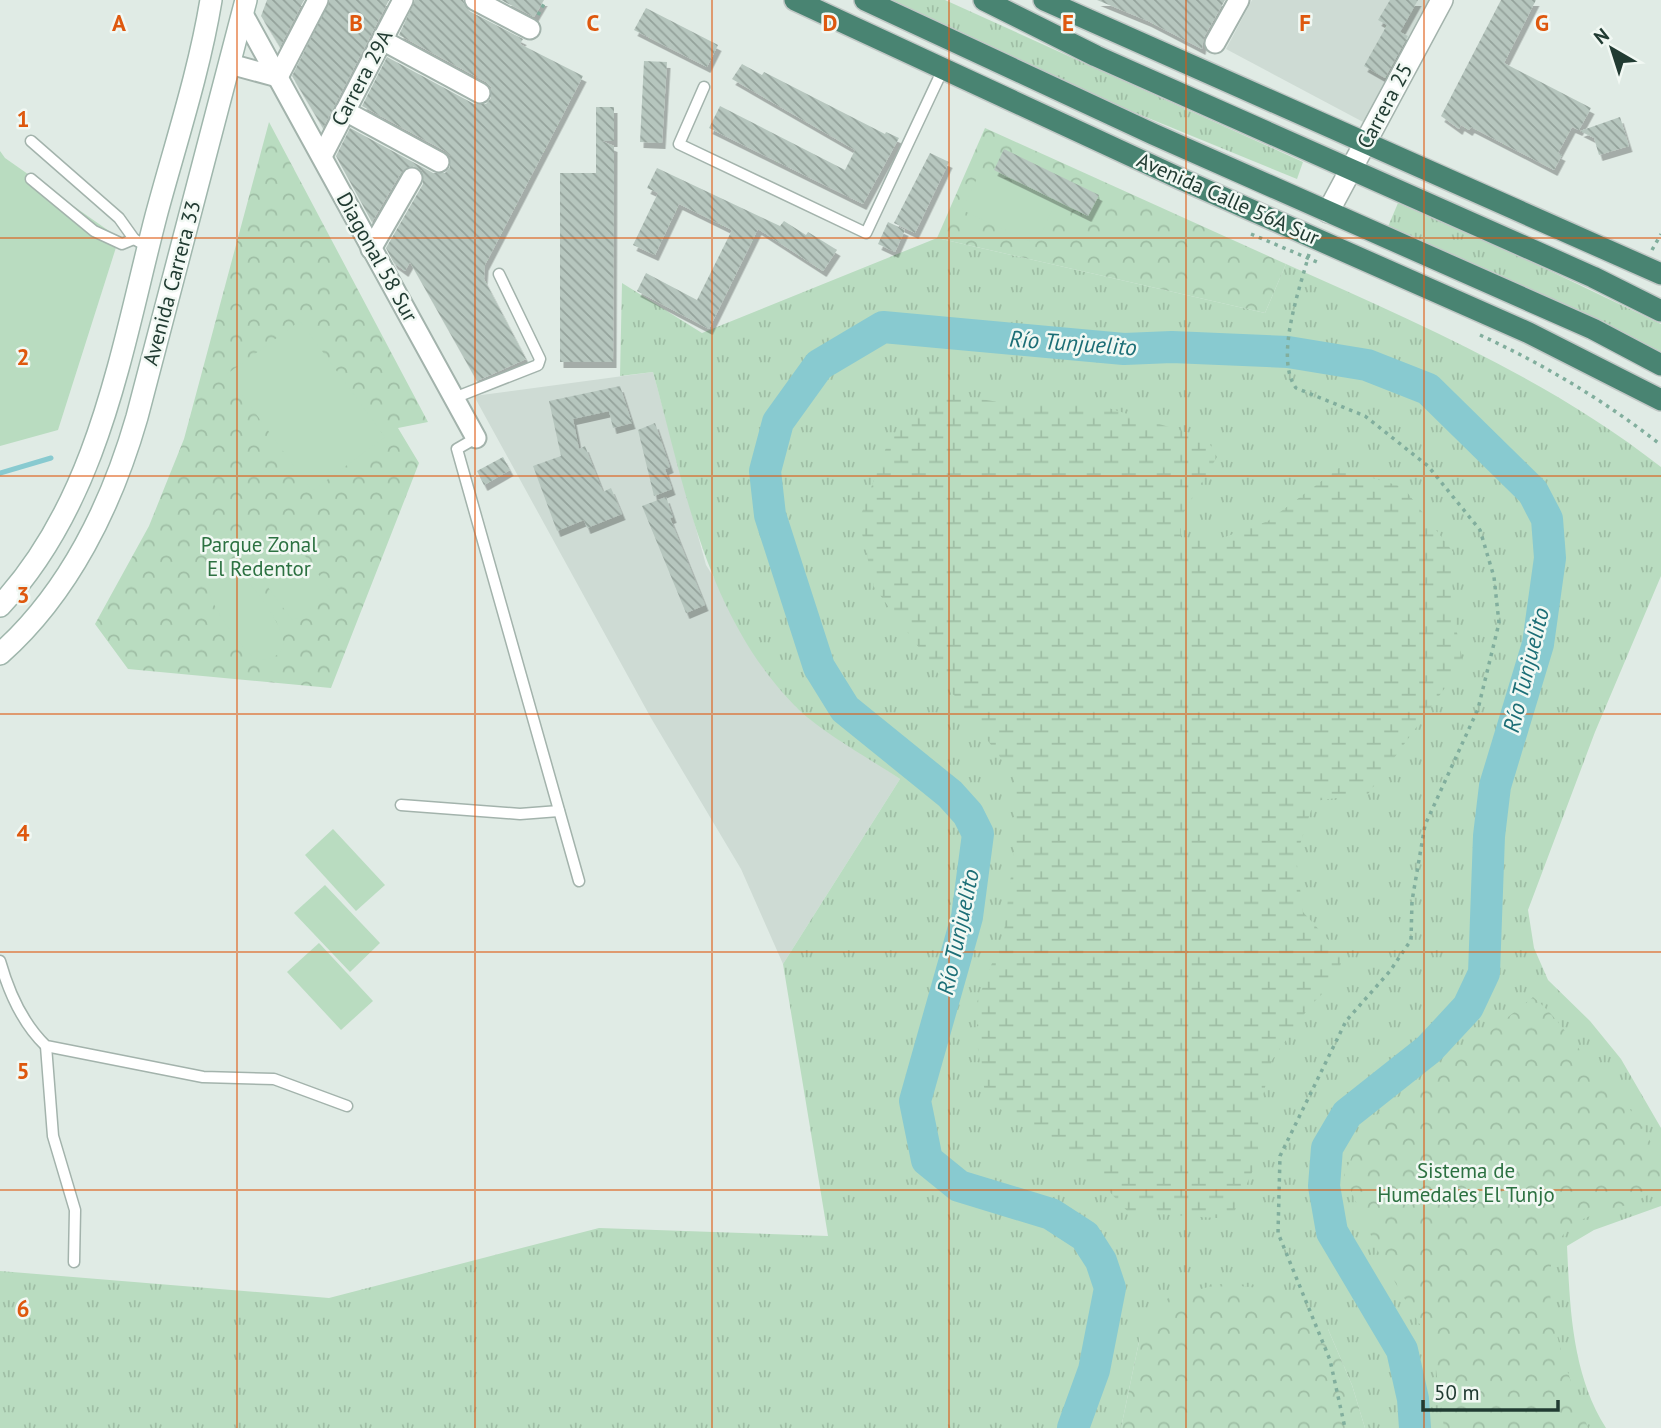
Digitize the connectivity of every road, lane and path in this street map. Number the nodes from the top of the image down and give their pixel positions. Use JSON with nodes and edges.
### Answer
{"nodes":[{"id":1,"x":211,"y":0,"type":"edge"},
{"id":2,"x":318,"y":0,"type":"edge"},
{"id":3,"x":403,"y":0,"type":"edge"},
{"id":4,"x":475,"y":0,"type":"edge"},
{"id":5,"x":795,"y":0,"type":"edge"},
{"id":6,"x":864,"y":0,"type":"edge"},
{"id":7,"x":984,"y":0,"type":"edge"},
{"id":8,"x":1044,"y":0,"type":"edge"},
{"id":9,"x":1239,"y":0,"type":"edge"},
{"id":10,"x":1442,"y":0,"type":"edge"},
{"id":11,"x":242,"y":5,"type":"edge"},
{"id":12,"x":530,"y":29,"type":"dead end"},
{"id":13,"x":382,"y":40,"type":"junction"},
{"id":14,"x":1215,"y":43,"type":"dead end"},
{"id":15,"x":1096,"y":56,"type":"junction"},
{"id":16,"x":198,"y":57,"type":"junction"},
{"id":17,"x":1171,"y":57,"type":"junction"},
{"id":18,"x":230,"y":64,"type":"junction"},
{"id":19,"x":943,"y":69,"type":"junction"},
{"id":20,"x":278,"y":77,"type":"junction"},
{"id":21,"x":704,"y":87,"type":"dead end"},
{"id":22,"x":1061,"y":92,"type":"junction"},
{"id":23,"x":480,"y":93,"type":"dead end"},
{"id":24,"x":345,"y":111,"type":"junction"},
{"id":25,"x":31,"y":141,"type":"dead end"},
{"id":26,"x":1364,"y":144,"type":"junction"},
{"id":27,"x":322,"y":156,"type":"junction"},
{"id":28,"x":439,"y":162,"type":"dead end"},
{"id":29,"x":1350,"y":170,"type":"junction"},
{"id":30,"x":412,"y":178,"type":"dead end"},
{"id":31,"x":31,"y":179,"type":"dead end"},
{"id":32,"x":1328,"y":212,"type":"junction"},
{"id":33,"x":1251,"y":234,"type":"dead end"},
{"id":34,"x":1314,"y":237,"type":"junction"},
{"id":35,"x":141,"y":243,"type":"junction"},
{"id":36,"x":371,"y":249,"type":"junction"},
{"id":37,"x":1617,"y":253,"type":"junction"},
{"id":38,"x":1308,"y":258,"type":"junction"},
{"id":39,"x":1321,"y":264,"type":"dead end"},
{"id":40,"x":499,"y":274,"type":"dead end"},
{"id":41,"x":1661,"y":274,"type":"edge"},
{"id":42,"x":1661,"y":305,"type":"edge"},
{"id":43,"x":1661,"y":311,"type":"edge"},
{"id":44,"x":1471,"y":330,"type":"dead end"},
{"id":45,"x":1661,"y":365,"type":"edge"},
{"id":46,"x":454,"y":398,"type":"junction"},
{"id":47,"x":1661,"y":400,"type":"edge"},
{"id":48,"x":476,"y":438,"type":"joint"},
{"id":49,"x":1661,"y":444,"type":"edge"},
{"id":50,"x":0,"y":606,"type":"edge"},
{"id":51,"x":0,"y":654,"type":"edge"},
{"id":52,"x":401,"y":805,"type":"dead end"},
{"id":53,"x":559,"y":811,"type":"junction"},
{"id":54,"x":579,"y":881,"type":"dead end"},
{"id":55,"x":0,"y":961,"type":"edge"},
{"id":56,"x":46,"y":1046,"type":"junction"},
{"id":57,"x":347,"y":1106,"type":"dead end"},
{"id":58,"x":74,"y":1262,"type":"dead end"},
{"id":59,"x":1345,"y":1428,"type":"edge"}],
"edges":[{"from":1,"to":16,"type":"main road","name":"Avenida Carrera 33"},
{"from":2,"to":20,"type":"street"},
{"from":3,"to":13,"type":"street","name":"Carrera 29A"},
{"from":4,"to":12,"type":"street"},
{"from":5,"to":19,"type":"highway","name":"Avenida Calle 56A Sur"},
{"from":6,"to":22,"type":"highway","name":"Avenida Calle 56A Sur"},
{"from":7,"to":15,"type":"highway"},
{"from":8,"to":17,"type":"highway"},
{"from":9,"to":14,"type":"street"},
{"from":10,"to":26,"type":"main road","name":"Carrera 25"},
{"from":11,"to":18,"type":"main road","name":"Avenida Carrera 33"},
{"from":11,"to":20,"type":"street","name":"Diagonal 58 Sur"},
{"from":13,"to":23,"type":"street"},
{"from":13,"to":24,"type":"street","name":"Carrera 29A"},
{"from":15,"to":17,"type":"highway"},
{"from":15,"to":29,"type":"highway"},
{"from":16,"to":18,"type":"main road"},
{"from":16,"to":35,"type":"main road","name":"Avenida Carrera 33"},
{"from":17,"to":26,"type":"highway"},
{"from":18,"to":20,"type":"street"},
{"from":18,"to":51,"type":"main road","name":"Avenida Carrera 33"},
{"from":19,"to":21,"type":"lane"},
{"from":19,"to":22,"type":"highway"},
{"from":19,"to":34,"type":"highway","name":"Avenida Calle 56A Sur"},
{"from":20,"to":27,"type":"street","name":"Diagonal 58 Sur"},
{"from":22,"to":32,"type":"highway","name":"Avenida Calle 56A Sur"},
{"from":24,"to":27,"type":"street","name":"Carrera 29A"},
{"from":24,"to":28,"type":"street"},
{"from":25,"to":35,"type":"lane"},
{"from":26,"to":29,"type":"main road","name":"Carrera 25"},
{"from":26,"to":37,"type":"highway"},
{"from":27,"to":36,"type":"street","name":"Diagonal 58 Sur"},
{"from":29,"to":32,"type":"main road","name":"Carrera 25"},
{"from":29,"to":43,"type":"highway"},
{"from":30,"to":36,"type":"street"},
{"from":31,"to":35,"type":"lane"},
{"from":32,"to":45,"type":"highway","name":"Avenida Calle 56A Sur"},
{"from":33,"to":38,"type":"path"},
{"from":34,"to":38,"type":"path"},
{"from":34,"to":47,"type":"highway","name":"Avenida Calle 56A Sur"},
{"from":35,"to":50,"type":"main road","name":"Avenida Carrera 33"},
{"from":36,"to":46,"type":"street","name":"Diagonal 58 Sur"},
{"from":37,"to":41,"type":"highway"},
{"from":37,"to":42,"type":"highway"},
{"from":38,"to":39,"type":"path"},
{"from":38,"to":59,"type":"path"},
{"from":40,"to":46,"type":"lane"},
{"from":44,"to":49,"type":"path"},
{"from":46,"to":48,"type":"street","name":"Diagonal 58 Sur"},
{"from":48,"to":53,"type":"lane"},
{"from":52,"to":53,"type":"lane"},
{"from":53,"to":54,"type":"lane"},
{"from":55,"to":56,"type":"lane"},
{"from":56,"to":57,"type":"lane"},
{"from":56,"to":58,"type":"lane"}]}
